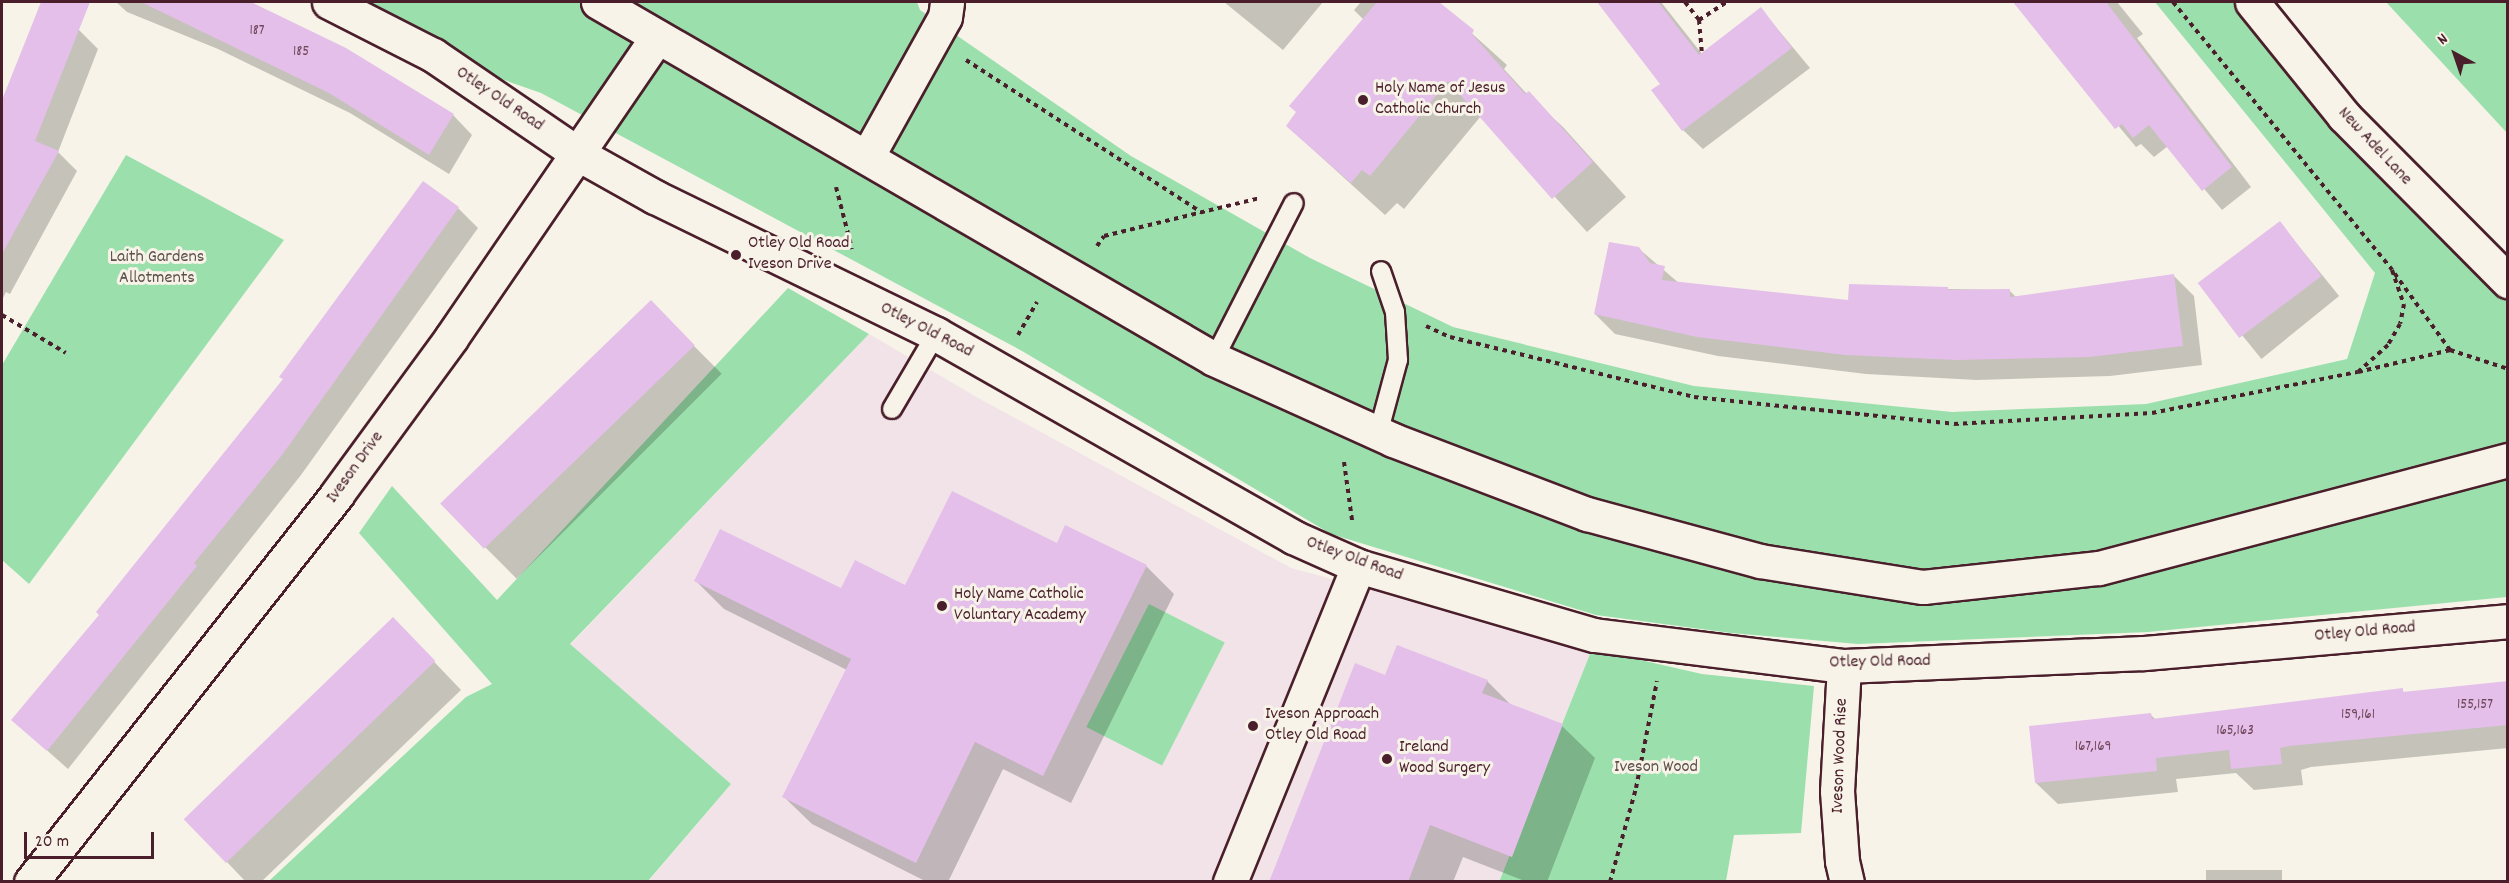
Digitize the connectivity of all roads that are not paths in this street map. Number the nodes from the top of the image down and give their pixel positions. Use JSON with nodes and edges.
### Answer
{"nodes":[{"id":1,"x":329,"y":2,"type":"edge"},
{"id":2,"x":598,"y":2,"type":"edge"},
{"id":3,"x":946,"y":2,"type":"edge"},
{"id":4,"x":2252,"y":2,"type":"edge"},
{"id":5,"x":657,"y":37,"type":"junction"},
{"id":6,"x":578,"y":153,"type":"junction"},
{"id":7,"x":867,"y":157,"type":"junction"},
{"id":8,"x":1294,"y":203,"type":"dead end"},
{"id":9,"x":1381,"y":271,"type":"dead end"},
{"id":10,"x":2508,"y":281,"type":"edge"},
{"id":11,"x":936,"y":334,"type":"junction"},
{"id":12,"x":1214,"y":359,"type":"junction"},
{"id":13,"x":892,"y":409,"type":"dead end"},
{"id":14,"x":1378,"y":434,"type":"junction"},
{"id":15,"x":2508,"y":460,"type":"edge"},
{"id":16,"x":1358,"y":566,"type":"junction"},
{"id":17,"x":2508,"y":621,"type":"edge"},
{"id":18,"x":1844,"y":666,"type":"junction"},
{"id":19,"x":31,"y":882,"type":"edge"},
{"id":20,"x":1230,"y":882,"type":"edge"},
{"id":21,"x":1847,"y":882,"type":"edge"}],
"edges":[{"from":1,"to":6,"type":"street","name":"Otley Old Road"},
{"from":2,"to":5,"type":"street"},
{"from":3,"to":7,"type":"street"},
{"from":4,"to":10,"type":"street","name":"New Adel Lane"},
{"from":5,"to":6,"type":"street","name":"Iveson Drive"},
{"from":5,"to":7,"type":"street"},
{"from":6,"to":11,"type":"street","name":"Otley Old Road"},
{"from":6,"to":19,"type":"street","name":"Iveson Drive"},
{"from":7,"to":12,"type":"street"},
{"from":8,"to":12,"type":"lane"},
{"from":9,"to":14,"type":"lane"},
{"from":11,"to":13,"type":"lane"},
{"from":11,"to":16,"type":"street","name":"Otley Old Road"},
{"from":12,"to":14,"type":"street"},
{"from":14,"to":15,"type":"street"},
{"from":16,"to":18,"type":"street","name":"Otley Old Road"},
{"from":16,"to":20,"type":"street"},
{"from":17,"to":18,"type":"street","name":"Otley Old Road"},
{"from":18,"to":21,"type":"street","name":"Iveson Wood Rise"}]}
